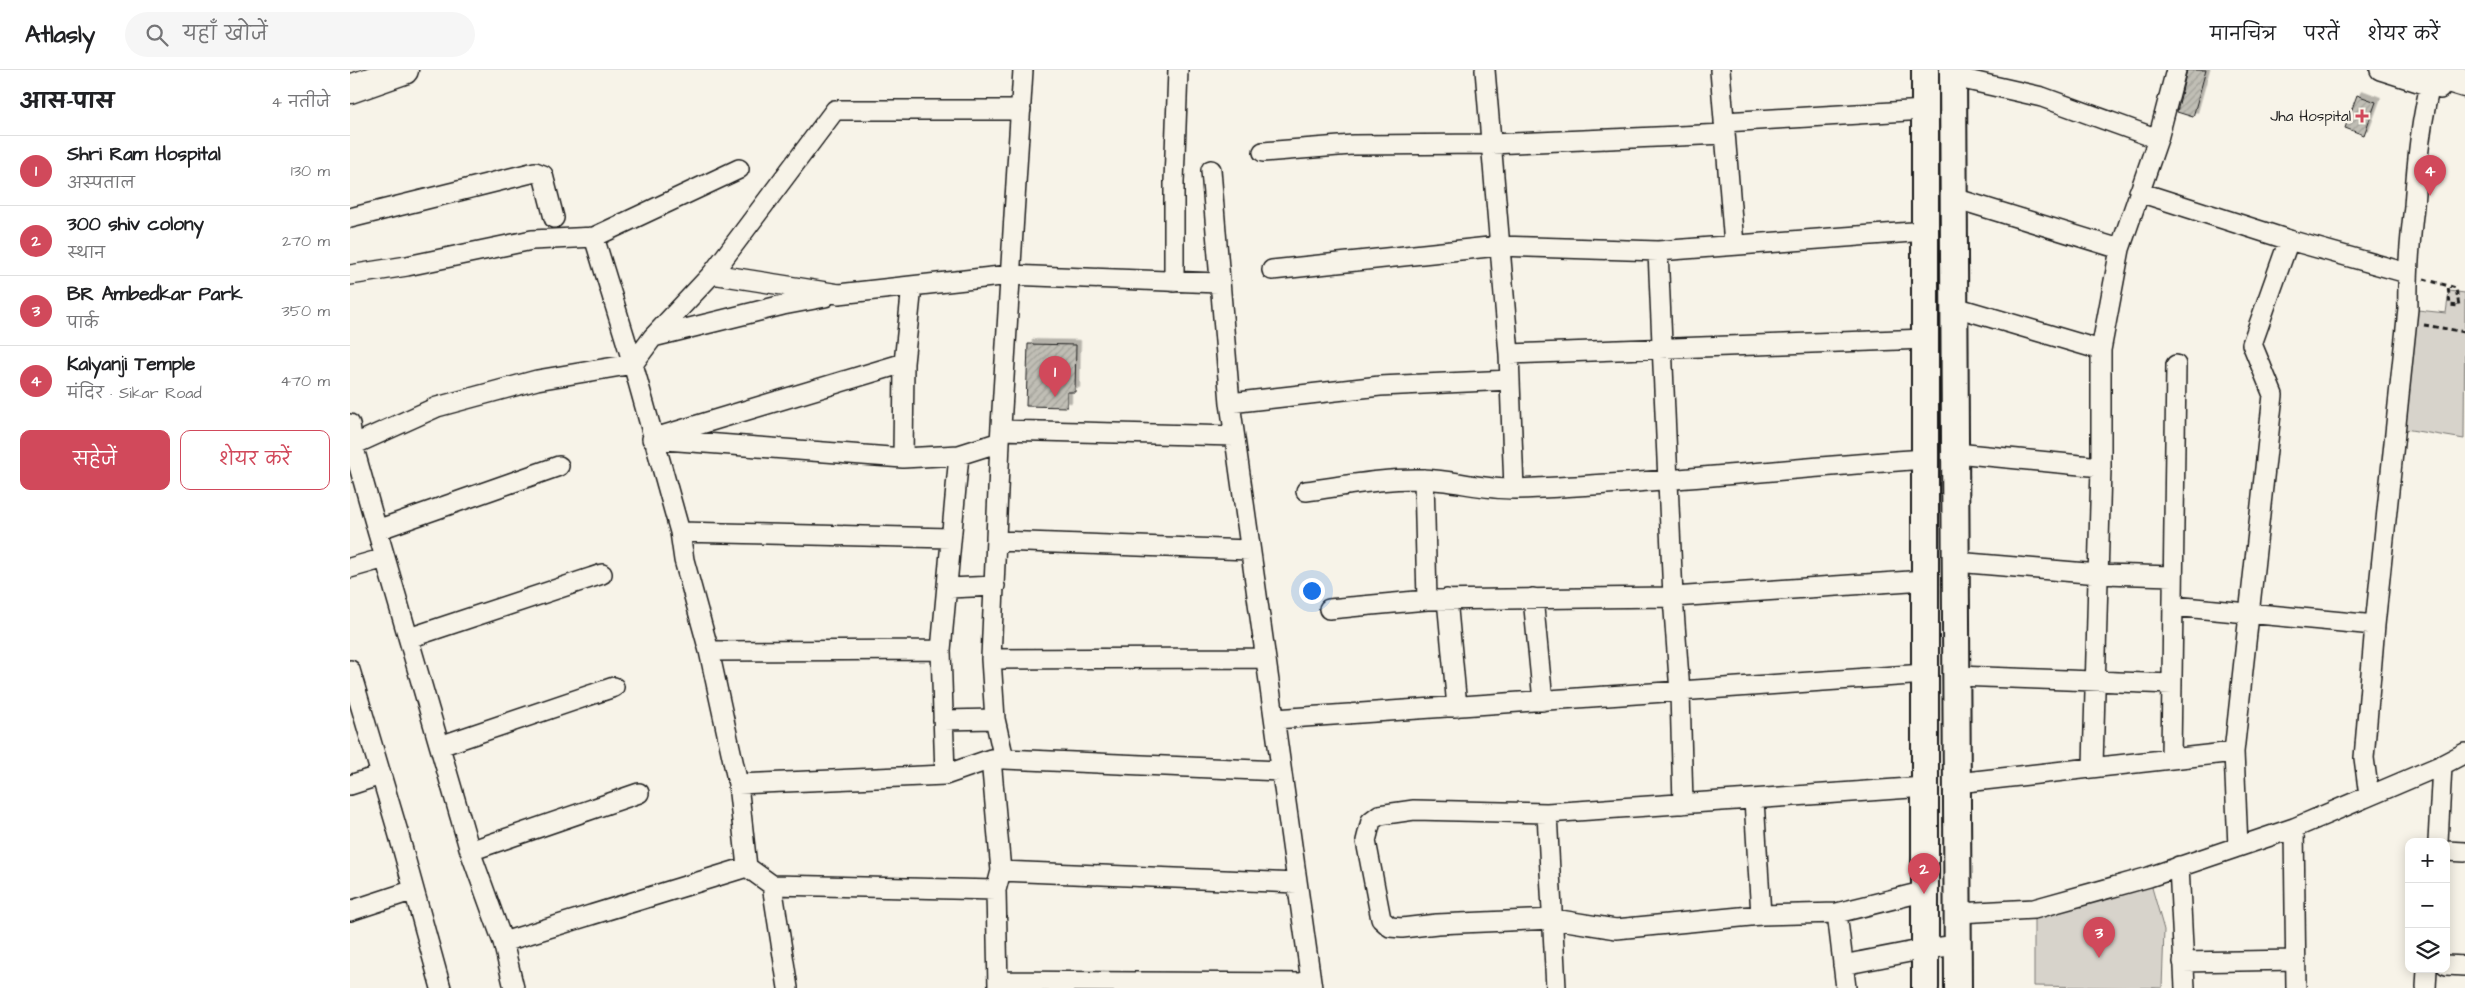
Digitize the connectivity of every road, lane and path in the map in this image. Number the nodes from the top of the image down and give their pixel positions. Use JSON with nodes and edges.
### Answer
{"nodes":[{"id":1,"x":404,"y":70,"type":"edge"},
{"id":2,"x":1023,"y":70,"type":"edge"},
{"id":3,"x":1178,"y":70,"type":"edge"},
{"id":4,"x":1485,"y":70,"type":"edge"},
{"id":5,"x":1720,"y":70,"type":"edge"},
{"id":6,"x":1925,"y":70,"type":"edge"},
{"id":7,"x":2176,"y":70,"type":"edge"},
{"id":8,"x":2380,"y":70,"type":"edge"},
{"id":9,"x":1954,"y":73,"type":"edge"},
{"id":10,"x":2429,"y":77,"type":"edge"},
{"id":11,"x":2465,"y":83,"type":"edge"},
{"id":12,"x":350,"y":89,"type":"edge"},
{"id":13,"x":2465,"y":96,"type":"edge"},
{"id":14,"x":1021,"y":110,"type":"junction"},
{"id":15,"x":1925,"y":110,"type":"junction"},
{"id":16,"x":1724,"y":128,"type":"junction"},
{"id":17,"x":2158,"y":139,"type":"junction"},
{"id":18,"x":1492,"y":144,"type":"junction"},
{"id":19,"x":1263,"y":152,"type":"dead end"},
{"id":20,"x":739,"y":169,"type":"dead end"},
{"id":21,"x":1211,"y":170,"type":"dead end"},
{"id":22,"x":2139,"y":192,"type":"junction"},
{"id":23,"x":1954,"y":198,"type":"junction"},
{"id":24,"x":350,"y":218,"type":"edge"},
{"id":25,"x":554,"y":218,"type":"dead end"},
{"id":26,"x":1954,"y":224,"type":"junction"},
{"id":27,"x":1925,"y":225,"type":"junction"},
{"id":28,"x":594,"y":237,"type":"junction"},
{"id":29,"x":2289,"y":240,"type":"junction"},
{"id":30,"x":1734,"y":245,"type":"junction"},
{"id":31,"x":1498,"y":246,"type":"junction"},
{"id":32,"x":2120,"y":249,"type":"junction"},
{"id":33,"x":1658,"y":251,"type":"junction"},
{"id":34,"x":1272,"y":270,"type":"dead end"},
{"id":35,"x":2407,"y":273,"type":"junction"},
{"id":36,"x":712,"y":274,"type":"junction"},
{"id":37,"x":350,"y":275,"type":"edge"},
{"id":38,"x":1010,"y":275,"type":"junction"},
{"id":39,"x":1174,"y":282,"type":"junction"},
{"id":40,"x":1218,"y":283,"type":"junction"},
{"id":41,"x":912,"y":286,"type":"junction"},
{"id":42,"x":2448,"y":287,"type":"junction"},
{"id":43,"x":839,"y":294,"type":"junction"},
{"id":44,"x":1955,"y":307,"type":"junction"},
{"id":45,"x":2406,"y":323,"type":"junction"},
{"id":46,"x":2465,"y":332,"type":"edge"},
{"id":47,"x":653,"y":337,"type":"junction"},
{"id":48,"x":1925,"y":339,"type":"junction"},
{"id":49,"x":1663,"y":349,"type":"junction"},
{"id":50,"x":2101,"y":350,"type":"junction"},
{"id":51,"x":1509,"y":354,"type":"junction"},
{"id":52,"x":904,"y":362,"type":"junction"},
{"id":53,"x":633,"y":364,"type":"junction"},
{"id":54,"x":2176,"y":365,"type":"dead end"},
{"id":55,"x":1510,"y":380,"type":"junction"},
{"id":56,"x":1230,"y":404,"type":"junction"},
{"id":57,"x":350,"y":424,"type":"edge"},
{"id":58,"x":1001,"y":436,"type":"junction"},
{"id":59,"x":1234,"y":436,"type":"junction"},
{"id":60,"x":652,"y":439,"type":"junction"},
{"id":61,"x":352,"y":445,"type":"junction"},
{"id":62,"x":1956,"y":453,"type":"junction"},
{"id":63,"x":959,"y":455,"type":"junction"},
{"id":64,"x":1925,"y":455,"type":"junction"},
{"id":65,"x":903,"y":458,"type":"junction"},
{"id":66,"x":559,"y":466,"type":"dead end"},
{"id":67,"x":2101,"y":467,"type":"junction"},
{"id":68,"x":1424,"y":479,"type":"junction"},
{"id":69,"x":1670,"y":480,"type":"junction"},
{"id":70,"x":1514,"y":489,"type":"junction"},
{"id":71,"x":1306,"y":491,"type":"dead end"},
{"id":72,"x":377,"y":530,"type":"junction"},
{"id":73,"x":680,"y":532,"type":"junction"},
{"id":74,"x":950,"y":538,"type":"junction"},
{"id":75,"x":996,"y":541,"type":"junction"},
{"id":76,"x":1250,"y":550,"type":"junction"},
{"id":77,"x":385,"y":558,"type":"junction"},
{"id":78,"x":1956,"y":562,"type":"junction"},
{"id":79,"x":350,"y":568,"type":"edge"},
{"id":80,"x":602,"y":574,"type":"dead end"},
{"id":81,"x":2099,"y":574,"type":"junction"},
{"id":82,"x":2173,"y":576,"type":"junction"},
{"id":83,"x":1925,"y":580,"type":"junction"},
{"id":84,"x":994,"y":586,"type":"junction"},
{"id":85,"x":949,"y":588,"type":"junction"},
{"id":86,"x":1673,"y":597,"type":"junction"},
{"id":87,"x":1533,"y":598,"type":"junction"},
{"id":88,"x":1447,"y":599,"type":"junction"},
{"id":89,"x":1427,"y":600,"type":"junction"},
{"id":90,"x":2173,"y":606,"type":"junction"},
{"id":91,"x":1329,"y":609,"type":"dead end"},
{"id":92,"x":2249,"y":613,"type":"junction"},
{"id":93,"x":2375,"y":625,"type":"junction"},
{"id":94,"x":409,"y":638,"type":"junction"},
{"id":95,"x":941,"y":650,"type":"junction"},
{"id":96,"x":709,"y":651,"type":"junction"},
{"id":97,"x":1265,"y":658,"type":"junction"},
{"id":98,"x":991,"y":659,"type":"junction"},
{"id":99,"x":1925,"y":674,"type":"junction"},
{"id":100,"x":1957,"y":676,"type":"junction"},
{"id":101,"x":352,"y":681,"type":"edge"},
{"id":102,"x":2097,"y":681,"type":"junction"},
{"id":103,"x":2172,"y":684,"type":"junction"},
{"id":104,"x":614,"y":687,"type":"dead end"},
{"id":105,"x":1680,"y":692,"type":"junction"},
{"id":106,"x":1543,"y":701,"type":"junction"},
{"id":107,"x":1457,"y":707,"type":"junction"},
{"id":108,"x":995,"y":719,"type":"junction"},
{"id":109,"x":1275,"y":719,"type":"junction"},
{"id":110,"x":943,"y":720,"type":"junction"},
{"id":111,"x":440,"y":746,"type":"junction"},
{"id":112,"x":2234,"y":752,"type":"junction"},
{"id":113,"x":2465,"y":753,"type":"edge"},
{"id":114,"x":2172,"y":758,"type":"junction"},
{"id":115,"x":998,"y":759,"type":"junction"},
{"id":116,"x":2442,"y":765,"type":"junction"},
{"id":117,"x":2094,"y":766,"type":"junction"},
{"id":118,"x":1280,"y":771,"type":"junction"},
{"id":119,"x":381,"y":775,"type":"junction"},
{"id":120,"x":944,"y":775,"type":"junction"},
{"id":121,"x":1957,"y":783,"type":"junction"},
{"id":122,"x":738,"y":784,"type":"junction"},
{"id":123,"x":350,"y":785,"type":"edge"},
{"id":124,"x":1925,"y":787,"type":"junction"},
{"id":125,"x":638,"y":793,"type":"dead end"},
{"id":126,"x":2369,"y":796,"type":"junction"},
{"id":127,"x":1754,"y":800,"type":"junction"},
{"id":128,"x":1683,"y":804,"type":"junction"},
{"id":129,"x":1547,"y":813,"type":"junction"},
{"id":130,"x":2294,"y":828,"type":"junction"},
{"id":131,"x":2438,"y":838,"type":"edge"},
{"id":132,"x":2238,"y":847,"type":"junction"},
{"id":133,"x":470,"y":851,"type":"junction"},
{"id":134,"x":2450,"y":851,"type":"edge"},
{"id":135,"x":2465,"y":852,"type":"edge"},
{"id":136,"x":2179,"y":866,"type":"junction"},
{"id":137,"x":747,"y":867,"type":"junction"},
{"id":138,"x":1001,"y":871,"type":"junction"},
{"id":139,"x":1297,"y":883,"type":"junction"},
{"id":140,"x":772,"y":886,"type":"junction"},
{"id":141,"x":414,"y":890,"type":"junction"},
{"id":142,"x":996,"y":890,"type":"junction"},
{"id":143,"x":1926,"y":891,"type":"junction"},
{"id":144,"x":350,"y":911,"type":"edge"},
{"id":145,"x":1837,"y":913,"type":"junction"},
{"id":146,"x":1958,"y":913,"type":"junction"},
{"id":147,"x":1761,"y":915,"type":"junction"},
{"id":148,"x":1554,"y":919,"type":"junction"},
{"id":149,"x":503,"y":942,"type":"junction"},
{"id":150,"x":1958,"y":946,"type":"junction"},
{"id":151,"x":1925,"y":949,"type":"junction"},
{"id":152,"x":2295,"y":960,"type":"junction"},
{"id":153,"x":2183,"y":962,"type":"junction"},
{"id":154,"x":1843,"y":965,"type":"junction"},
{"id":155,"x":2450,"y":965,"type":"edge"},
{"id":156,"x":2465,"y":966,"type":"edge"},
{"id":157,"x":2427,"y":973,"type":"edge"},
{"id":158,"x":998,"y":984,"type":"edge"},
{"id":159,"x":1203,"y":985,"type":"edge"},
{"id":160,"x":1312,"y":986,"type":"edge"},
{"id":161,"x":441,"y":988,"type":"edge"},
{"id":162,"x":514,"y":988,"type":"edge"},
{"id":163,"x":788,"y":988,"type":"edge"},
{"id":164,"x":1556,"y":988,"type":"edge"},
{"id":165,"x":1846,"y":988,"type":"edge"},
{"id":166,"x":1925,"y":988,"type":"edge"},
{"id":167,"x":1958,"y":988,"type":"edge"},
{"id":168,"x":2185,"y":988,"type":"edge"},
{"id":169,"x":2296,"y":988,"type":"edge"},
{"id":170,"x":2426,"y":988,"type":"edge"}],
"edges":[{"from":1,"to":12,"type":"main road"},
{"from":2,"to":14,"type":"street"},
{"from":3,"to":39,"type":"street"},
{"from":4,"to":18,"type":"street"},
{"from":5,"to":16,"type":"street"},
{"from":6,"to":15,"type":"street"},
{"from":7,"to":17,"type":"street"},
{"from":8,"to":10,"type":"street"},
{"from":9,"to":17,"type":"street"},
{"from":9,"to":23,"type":"street"},
{"from":10,"to":11,"type":"main road"},
{"from":10,"to":13,"type":"street"},
{"from":10,"to":35,"type":"street"},
{"from":14,"to":36,"type":"street"},
{"from":14,"to":38,"type":"street"},
{"from":15,"to":16,"type":"street"},
{"from":15,"to":27,"type":"street"},
{"from":16,"to":18,"type":"street"},
{"from":16,"to":30,"type":"street"},
{"from":17,"to":22,"type":"street"},
{"from":18,"to":19,"type":"street"},
{"from":18,"to":31,"type":"street"},
{"from":20,"to":28,"type":"street"},
{"from":21,"to":40,"type":"street"},
{"from":22,"to":29,"type":"street"},
{"from":22,"to":32,"type":"street"},
{"from":23,"to":26,"type":"street"},
{"from":23,"to":32,"type":"street"},
{"from":24,"to":25,"type":"street"},
{"from":26,"to":27,"type":"street"},
{"from":26,"to":44,"type":"street"},
{"from":27,"to":30,"type":"street"},
{"from":27,"to":48,"type":"street"},
{"from":28,"to":37,"type":"street"},
{"from":28,"to":53,"type":"street"},
{"from":29,"to":35,"type":"street"},
{"from":29,"to":92,"type":"street"},
{"from":30,"to":33,"type":"street"},
{"from":31,"to":33,"type":"street"},
{"from":31,"to":34,"type":"street"},
{"from":31,"to":51,"type":"street"},
{"from":32,"to":50,"type":"street"},
{"from":33,"to":49,"type":"street"},
{"from":35,"to":42,"type":"path"},
{"from":35,"to":45,"type":"street"},
{"from":36,"to":43,"type":"street"},
{"from":36,"to":47,"type":"street"},
{"from":38,"to":39,"type":"street"},
{"from":38,"to":41,"type":"street"},
{"from":38,"to":58,"type":"street"},
{"from":39,"to":40,"type":"street"},
{"from":40,"to":56,"type":"street"},
{"from":41,"to":43,"type":"street"},
{"from":41,"to":52,"type":"street"},
{"from":42,"to":42,"type":"path"},
{"from":43,"to":47,"type":"street"},
{"from":44,"to":50,"type":"street"},
{"from":44,"to":62,"type":"street"},
{"from":45,"to":46,"type":"path"},
{"from":45,"to":93,"type":"street"},
{"from":47,"to":53,"type":"street"},
{"from":48,"to":49,"type":"street"},
{"from":48,"to":64,"type":"street"},
{"from":49,"to":51,"type":"street"},
{"from":49,"to":69,"type":"street"},
{"from":50,"to":67,"type":"street"},
{"from":51,"to":55,"type":"street"},
{"from":52,"to":60,"type":"street"},
{"from":52,"to":65,"type":"street"},
{"from":53,"to":60,"type":"street"},
{"from":53,"to":61,"type":"street"},
{"from":54,"to":82,"type":"street"},
{"from":55,"to":56,"type":"street"},
{"from":55,"to":70,"type":"street"},
{"from":56,"to":59,"type":"street"},
{"from":57,"to":61,"type":"street"},
{"from":58,"to":59,"type":"street"},
{"from":58,"to":63,"type":"street"},
{"from":58,"to":75,"type":"street"},
{"from":59,"to":76,"type":"street"},
{"from":60,"to":65,"type":"street"},
{"from":60,"to":73,"type":"street"},
{"from":61,"to":72,"type":"street"},
{"from":62,"to":64,"type":"street"},
{"from":62,"to":67,"type":"street"},
{"from":62,"to":78,"type":"street"},
{"from":63,"to":65,"type":"street"},
{"from":63,"to":74,"type":"street"},
{"from":64,"to":69,"type":"street"},
{"from":64,"to":83,"type":"street"},
{"from":66,"to":72,"type":"street"},
{"from":67,"to":81,"type":"street"},
{"from":68,"to":70,"type":"street"},
{"from":68,"to":71,"type":"street"},
{"from":68,"to":89,"type":"street"},
{"from":69,"to":70,"type":"street"},
{"from":69,"to":86,"type":"street"},
{"from":72,"to":77,"type":"street"},
{"from":73,"to":74,"type":"street"},
{"from":73,"to":96,"type":"street"},
{"from":74,"to":85,"type":"street"},
{"from":75,"to":76,"type":"street"},
{"from":75,"to":84,"type":"street"},
{"from":76,"to":97,"type":"street"},
{"from":77,"to":79,"type":"street"},
{"from":77,"to":94,"type":"street"},
{"from":78,"to":81,"type":"street"},
{"from":78,"to":100,"type":"street"},
{"from":80,"to":94,"type":"street"},
{"from":81,"to":82,"type":"street"},
{"from":81,"to":102,"type":"street"},
{"from":82,"to":90,"type":"street"},
{"from":83,"to":86,"type":"street"},
{"from":83,"to":99,"type":"street"},
{"from":84,"to":85,"type":"street"},
{"from":84,"to":98,"type":"street"},
{"from":85,"to":95,"type":"street"},
{"from":86,"to":87,"type":"street"},
{"from":86,"to":105,"type":"street"},
{"from":87,"to":88,"type":"street"},
{"from":87,"to":106,"type":"street"},
{"from":88,"to":89,"type":"street"},
{"from":88,"to":107,"type":"street"},
{"from":89,"to":91,"type":"street"},
{"from":90,"to":92,"type":"street"},
{"from":90,"to":103,"type":"street"},
{"from":92,"to":93,"type":"street"},
{"from":92,"to":112,"type":"street"},
{"from":93,"to":126,"type":"street"},
{"from":94,"to":111,"type":"street"},
{"from":95,"to":96,"type":"street"},
{"from":95,"to":110,"type":"street"},
{"from":96,"to":122,"type":"street"},
{"from":97,"to":98,"type":"street"},
{"from":97,"to":109,"type":"street"},
{"from":98,"to":108,"type":"street"},
{"from":99,"to":100,"type":"street"},
{"from":99,"to":105,"type":"street"},
{"from":99,"to":124,"type":"street"},
{"from":100,"to":102,"type":"street"},
{"from":100,"to":121,"type":"street"},
{"from":101,"to":119,"type":"street"},
{"from":102,"to":103,"type":"street"},
{"from":102,"to":117,"type":"street"},
{"from":103,"to":114,"type":"street"},
{"from":104,"to":111,"type":"street"},
{"from":105,"to":106,"type":"street"},
{"from":105,"to":128,"type":"street"},
{"from":106,"to":107,"type":"street"},
{"from":107,"to":109,"type":"street"},
{"from":108,"to":110,"type":"street"},
{"from":108,"to":115,"type":"street"},
{"from":109,"to":118,"type":"street"},
{"from":110,"to":120,"type":"street"},
{"from":111,"to":133,"type":"street"},
{"from":112,"to":114,"type":"street"},
{"from":112,"to":132,"type":"street"},
{"from":113,"to":116,"type":"street"},
{"from":114,"to":117,"type":"street"},
{"from":115,"to":118,"type":"street"},
{"from":115,"to":120,"type":"street"},
{"from":115,"to":138,"type":"street"},
{"from":116,"to":126,"type":"street"},
{"from":116,"to":131,"type":"street"},
{"from":117,"to":121,"type":"street"},
{"from":118,"to":139,"type":"street"},
{"from":119,"to":123,"type":"street"},
{"from":119,"to":141,"type":"street"},
{"from":120,"to":122,"type":"street"},
{"from":121,"to":146,"type":"street"},
{"from":122,"to":137,"type":"street"},
{"from":124,"to":127,"type":"street"},
{"from":124,"to":143,"type":"street"},
{"from":125,"to":133,"type":"street"},
{"from":126,"to":130,"type":"street"},
{"from":127,"to":128,"type":"street"},
{"from":127,"to":147,"type":"street"},
{"from":128,"to":129,"type":"street"},
{"from":129,"to":148,"type":"street"},
{"from":129,"to":148,"type":"street"},
{"from":130,"to":132,"type":"street"},
{"from":130,"to":152,"type":"street"},
{"from":132,"to":136,"type":"street"},
{"from":133,"to":149,"type":"street"},
{"from":134,"to":135,"type":"street"},
{"from":136,"to":146,"type":"street"},
{"from":136,"to":153,"type":"street"},
{"from":137,"to":140,"type":"street"},
{"from":137,"to":149,"type":"street"},
{"from":138,"to":139,"type":"street"},
{"from":138,"to":142,"type":"street"},
{"from":139,"to":160,"type":"street"},
{"from":140,"to":142,"type":"street"},
{"from":140,"to":163,"type":"street"},
{"from":141,"to":144,"type":"street"},
{"from":141,"to":161,"type":"street"},
{"from":142,"to":158,"type":"street"},
{"from":143,"to":145,"type":"street"},
{"from":143,"to":151,"type":"street"},
{"from":145,"to":147,"type":"street"},
{"from":145,"to":154,"type":"street"},
{"from":146,"to":150,"type":"street"},
{"from":147,"to":148,"type":"street"},
{"from":148,"to":164,"type":"street"},
{"from":149,"to":162,"type":"street"},
{"from":150,"to":151,"type":"street"},
{"from":150,"to":167,"type":"street"},
{"from":151,"to":154,"type":"street"},
{"from":151,"to":166,"type":"street"},
{"from":152,"to":153,"type":"street"},
{"from":152,"to":169,"type":"street"},
{"from":153,"to":168,"type":"street"},
{"from":154,"to":165,"type":"street"},
{"from":155,"to":156,"type":"street"},
{"from":157,"to":170,"type":"street"},
{"from":158,"to":159,"type":"street"},
{"from":159,"to":160,"type":"street"}]}
